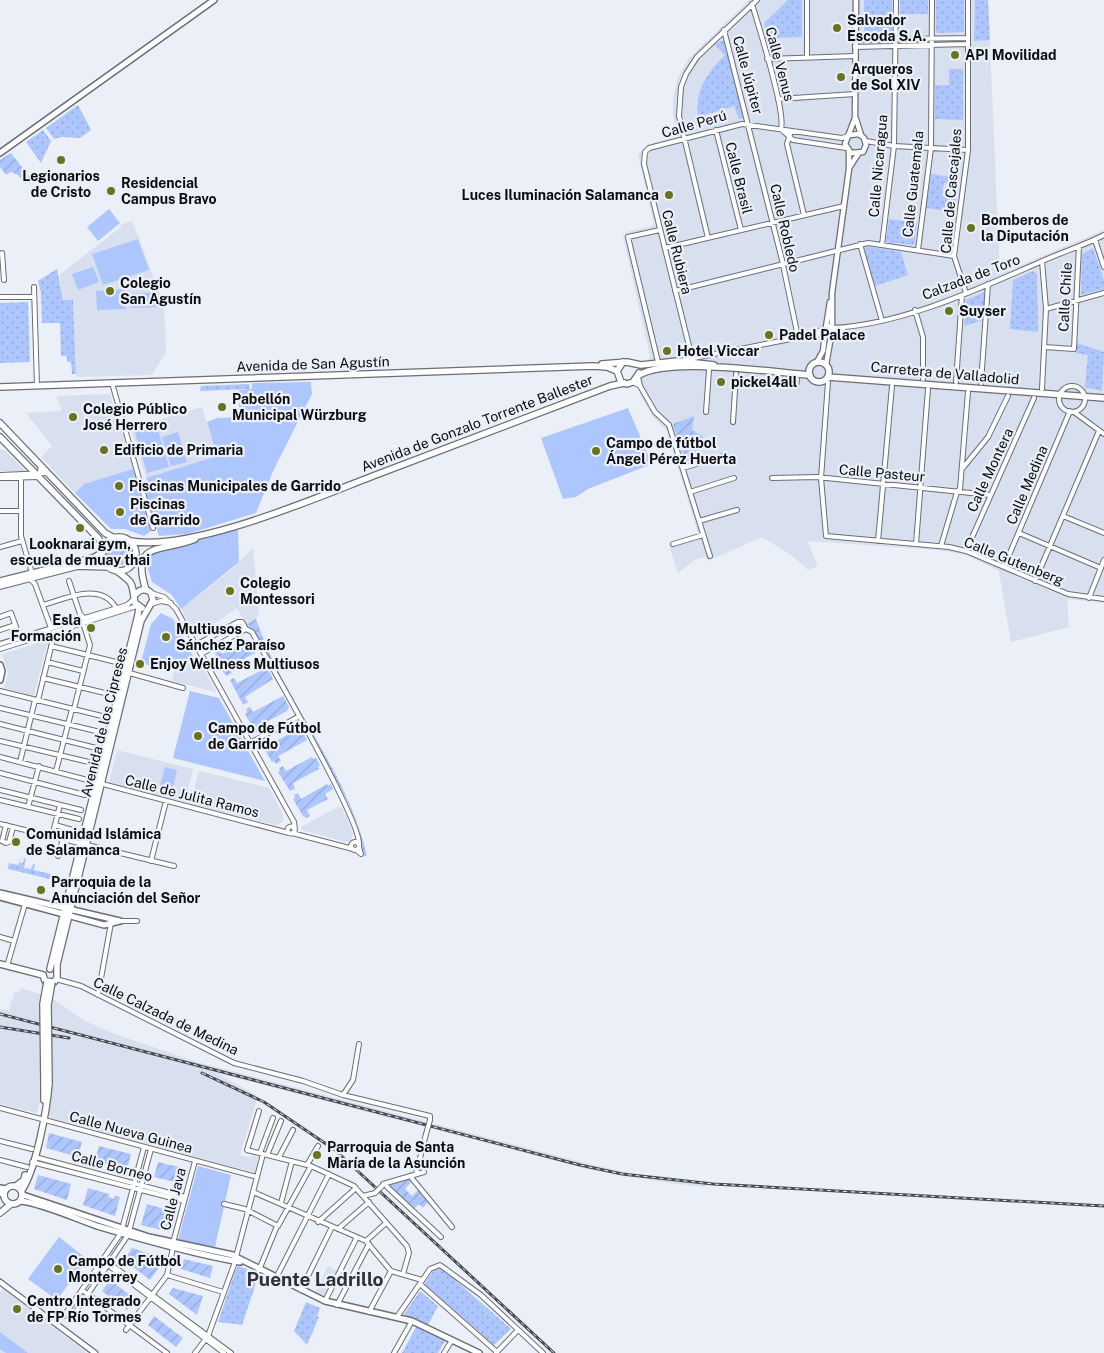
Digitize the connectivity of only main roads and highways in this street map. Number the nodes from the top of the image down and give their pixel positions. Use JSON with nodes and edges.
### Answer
{"nodes":[{"id":1,"x":214,"y":0,"type":"edge"},
{"id":2,"x":0,"y":153,"type":"edge"},
{"id":3,"x":623,"y":362,"type":"junction"},
{"id":4,"x":635,"y":364,"type":"junction"},
{"id":5,"x":593,"y":366,"type":"junction"},
{"id":6,"x":756,"y":371,"type":"junction"},
{"id":7,"x":617,"y":374,"type":"junction"},
{"id":8,"x":810,"y":375,"type":"junction"},
{"id":9,"x":638,"y":376,"type":"junction"},
{"id":10,"x":828,"y":379,"type":"junction"},
{"id":11,"x":624,"y":383,"type":"junction"},
{"id":12,"x":0,"y":386,"type":"edge"},
{"id":13,"x":610,"y":386,"type":"junction"},
{"id":14,"x":1104,"y":398,"type":"edge"},
{"id":15,"x":0,"y":423,"type":"edge"},
{"id":16,"x":0,"y":437,"type":"edge"},
{"id":17,"x":210,"y":532,"type":"junction"},
{"id":18,"x":200,"y":537,"type":"junction"},
{"id":19,"x":114,"y":538,"type":"junction"},
{"id":20,"x":130,"y":541,"type":"junction"},
{"id":21,"x":103,"y":550,"type":"junction"},
{"id":22,"x":135,"y":559,"type":"junction"},
{"id":23,"x":108,"y":567,"type":"junction"},
{"id":24,"x":117,"y":570,"type":"junction"},
{"id":25,"x":30,"y":576,"type":"junction"},
{"id":26,"x":0,"y":581,"type":"edge"},
{"id":27,"x":144,"y":582,"type":"junction"},
{"id":28,"x":0,"y":586,"type":"edge"},
{"id":29,"x":149,"y":591,"type":"junction"},
{"id":30,"x":135,"y":597,"type":"junction"},
{"id":31,"x":150,"y":605,"type":"junction"},
{"id":32,"x":138,"y":606,"type":"junction"},
{"id":33,"x":0,"y":664,"type":"edge"},
{"id":34,"x":126,"y":672,"type":"junction"},
{"id":35,"x":0,"y":677,"type":"edge"},
{"id":36,"x":0,"y":893,"type":"edge"},
{"id":37,"x":0,"y":898,"type":"edge"},
{"id":38,"x":68,"y":912,"type":"junction"},
{"id":39,"x":120,"y":921,"type":"road end"},
{"id":40,"x":0,"y":964,"type":"edge"},
{"id":41,"x":43,"y":975,"type":"junction"},
{"id":42,"x":53,"y":977,"type":"junction"},
{"id":43,"x":42,"y":1120,"type":"junction"},
{"id":44,"x":16,"y":1186,"type":"junction"},
{"id":45,"x":2,"y":1195,"type":"edge"},
{"id":46,"x":22,"y":1196,"type":"junction"},
{"id":47,"x":10,"y":1204,"type":"junction"},
{"id":48,"x":0,"y":1213,"type":"edge"},
{"id":49,"x":479,"y":1353,"type":"edge"}],
"edges":[{"from":1,"to":2,"type":"main road"},
{"from":3,"to":4,"type":"main road"},
{"from":3,"to":5,"type":"main road","name":"Avenida de San Agustín"},
{"from":3,"to":7,"type":"main road"},
{"from":4,"to":6,"type":"main road","name":"Carretera de Valladolid"},
{"from":4,"to":9,"type":"main road"},
{"from":5,"to":7,"type":"main road","name":"Avenida de San Agustín"},
{"from":5,"to":12,"type":"main road","name":"Avenida de San Agustín"},
{"from":6,"to":8,"type":"main road","name":"Carretera de Valladolid"},
{"from":6,"to":9,"type":"main road","name":"Carretera de Valladolid"},
{"from":7,"to":11,"type":"main road"},
{"from":7,"to":13,"type":"main road","name":"Avenida de Gonzalo Torrente Ballester"},
{"from":8,"to":10,"type":"main road","name":"Carretera de Valladolid"},
{"from":8,"to":10,"type":"main road"},
{"from":9,"to":11,"type":"main road"},
{"from":10,"to":14,"type":"main road","name":"Carretera de Valladolid"},
{"from":11,"to":13,"type":"main road","name":"Avenida de Gonzalo Torrente Ballester"},
{"from":13,"to":17,"type":"main road","name":"Avenida de Gonzalo Torrente Ballester"},
{"from":15,"to":19,"type":"main road"},
{"from":16,"to":21,"type":"main road"},
{"from":17,"to":18,"type":"main road","name":"Avenida de Gonzalo Torrente Ballester"},
{"from":17,"to":20,"type":"main road","name":"Avenida de Gonzalo Torrente Ballester"},
{"from":18,"to":22,"type":"main road","name":"Avenida de Gonzalo Torrente Ballester"},
{"from":18,"to":27,"type":"main road"},
{"from":19,"to":20,"type":"main road"},
{"from":19,"to":21,"type":"main road"},
{"from":20,"to":22,"type":"main road"},
{"from":21,"to":23,"type":"main road"},
{"from":21,"to":25,"type":"main road"},
{"from":22,"to":24,"type":"main road"},
{"from":22,"to":27,"type":"main road"},
{"from":23,"to":24,"type":"main road"},
{"from":23,"to":25,"type":"main road"},
{"from":24,"to":30,"type":"main road"},
{"from":25,"to":26,"type":"main road"},
{"from":25,"to":28,"type":"main road"},
{"from":27,"to":29,"type":"main road"},
{"from":29,"to":30,"type":"main road"},
{"from":29,"to":31,"type":"main road"},
{"from":30,"to":32,"type":"main road"},
{"from":31,"to":32,"type":"main road"},
{"from":31,"to":34,"type":"main road","name":"Avenida de los Cipreses"},
{"from":32,"to":34,"type":"main road","name":"Avenida de los Cipreses"},
{"from":33,"to":35,"type":"main road"},
{"from":34,"to":38,"type":"main road","name":"Avenida de los Cipreses"},
{"from":36,"to":38,"type":"main road"},
{"from":37,"to":38,"type":"main road"},
{"from":38,"to":39,"type":"main road"},
{"from":38,"to":42,"type":"main road","name":"Avenida de los Cipreses"},
{"from":40,"to":41,"type":"main road"},
{"from":41,"to":42,"type":"main road"},
{"from":41,"to":42,"type":"main road"},
{"from":42,"to":43,"type":"main road","name":"Avenida de los Cipreses","bridge":true},
{"from":43,"to":44,"type":"main road"},
{"from":43,"to":46,"type":"main road"},
{"from":44,"to":45,"type":"main road"},
{"from":44,"to":46,"type":"main road"},
{"from":45,"to":47,"type":"main road"},
{"from":46,"to":47,"type":"main road"},
{"from":46,"to":49,"type":"main road"},
{"from":47,"to":48,"type":"main road"}]}
